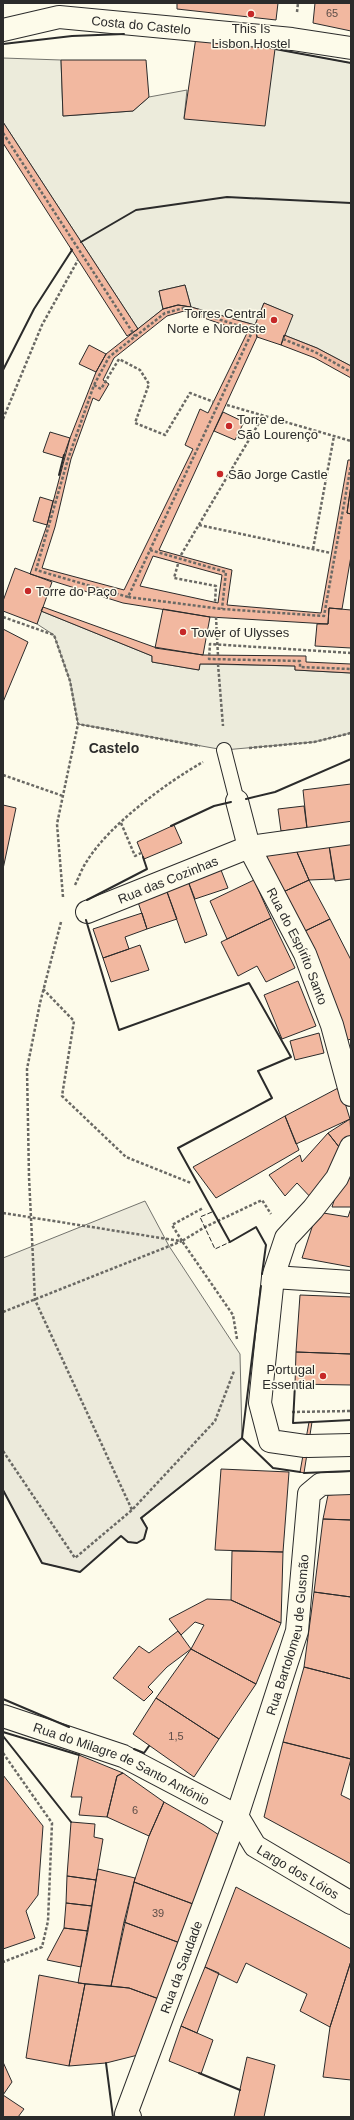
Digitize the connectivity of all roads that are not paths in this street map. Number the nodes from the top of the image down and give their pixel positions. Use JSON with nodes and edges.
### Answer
{"nodes":[{"id":1,"x":3,"y":30,"type":"edge"},
{"id":2,"x":351,"y":48,"type":"edge"},
{"id":3,"x":224,"y":750,"type":"road end"},
{"id":4,"x":238,"y":801,"type":"joint"},
{"id":5,"x":351,"y":833,"type":"edge"},
{"id":6,"x":249,"y":847,"type":"junction"},
{"id":7,"x":87,"y":912,"type":"dead end"},
{"id":8,"x":351,"y":1095,"type":"edge"},
{"id":9,"x":351,"y":1147,"type":"edge"},
{"id":10,"x":273,"y":1277,"type":"junction"},
{"id":11,"x":351,"y":1282,"type":"edge"},
{"id":12,"x":351,"y":1445,"type":"edge"},
{"id":13,"x":351,"y":1483,"type":"edge"},
{"id":14,"x":3,"y":1716,"type":"edge"},
{"id":15,"x":237,"y":1816,"type":"junction"},
{"id":16,"x":351,"y":1903,"type":"edge"},
{"id":17,"x":130,"y":2117,"type":"edge"}],
"edges":[{"from":1,"to":2,"type":"street","name":"Costa do Castelo"},
{"from":3,"to":4,"type":"lane"},
{"from":4,"to":6,"type":"street","name":"Rua do Espírito Santo"},
{"from":5,"to":6,"type":"street","name":"Rua das Cozinhas"},
{"from":6,"to":7,"type":"street","name":"Rua das Cozinhas"},
{"from":6,"to":8,"type":"street","name":"Rua do Espírito Santo"},
{"from":9,"to":10,"type":"street"},
{"from":10,"to":11,"type":"street"},
{"from":10,"to":12,"type":"street"},
{"from":13,"to":15,"type":"street","name":"Rua Bartolomeu de Gusmão"},
{"from":14,"to":15,"type":"street","name":"Rua do Milagre de Santo António"},
{"from":15,"to":16,"type":"street","name":"Largo dos Lóios"},
{"from":15,"to":17,"type":"street","name":"Rua da Saudade"}]}
